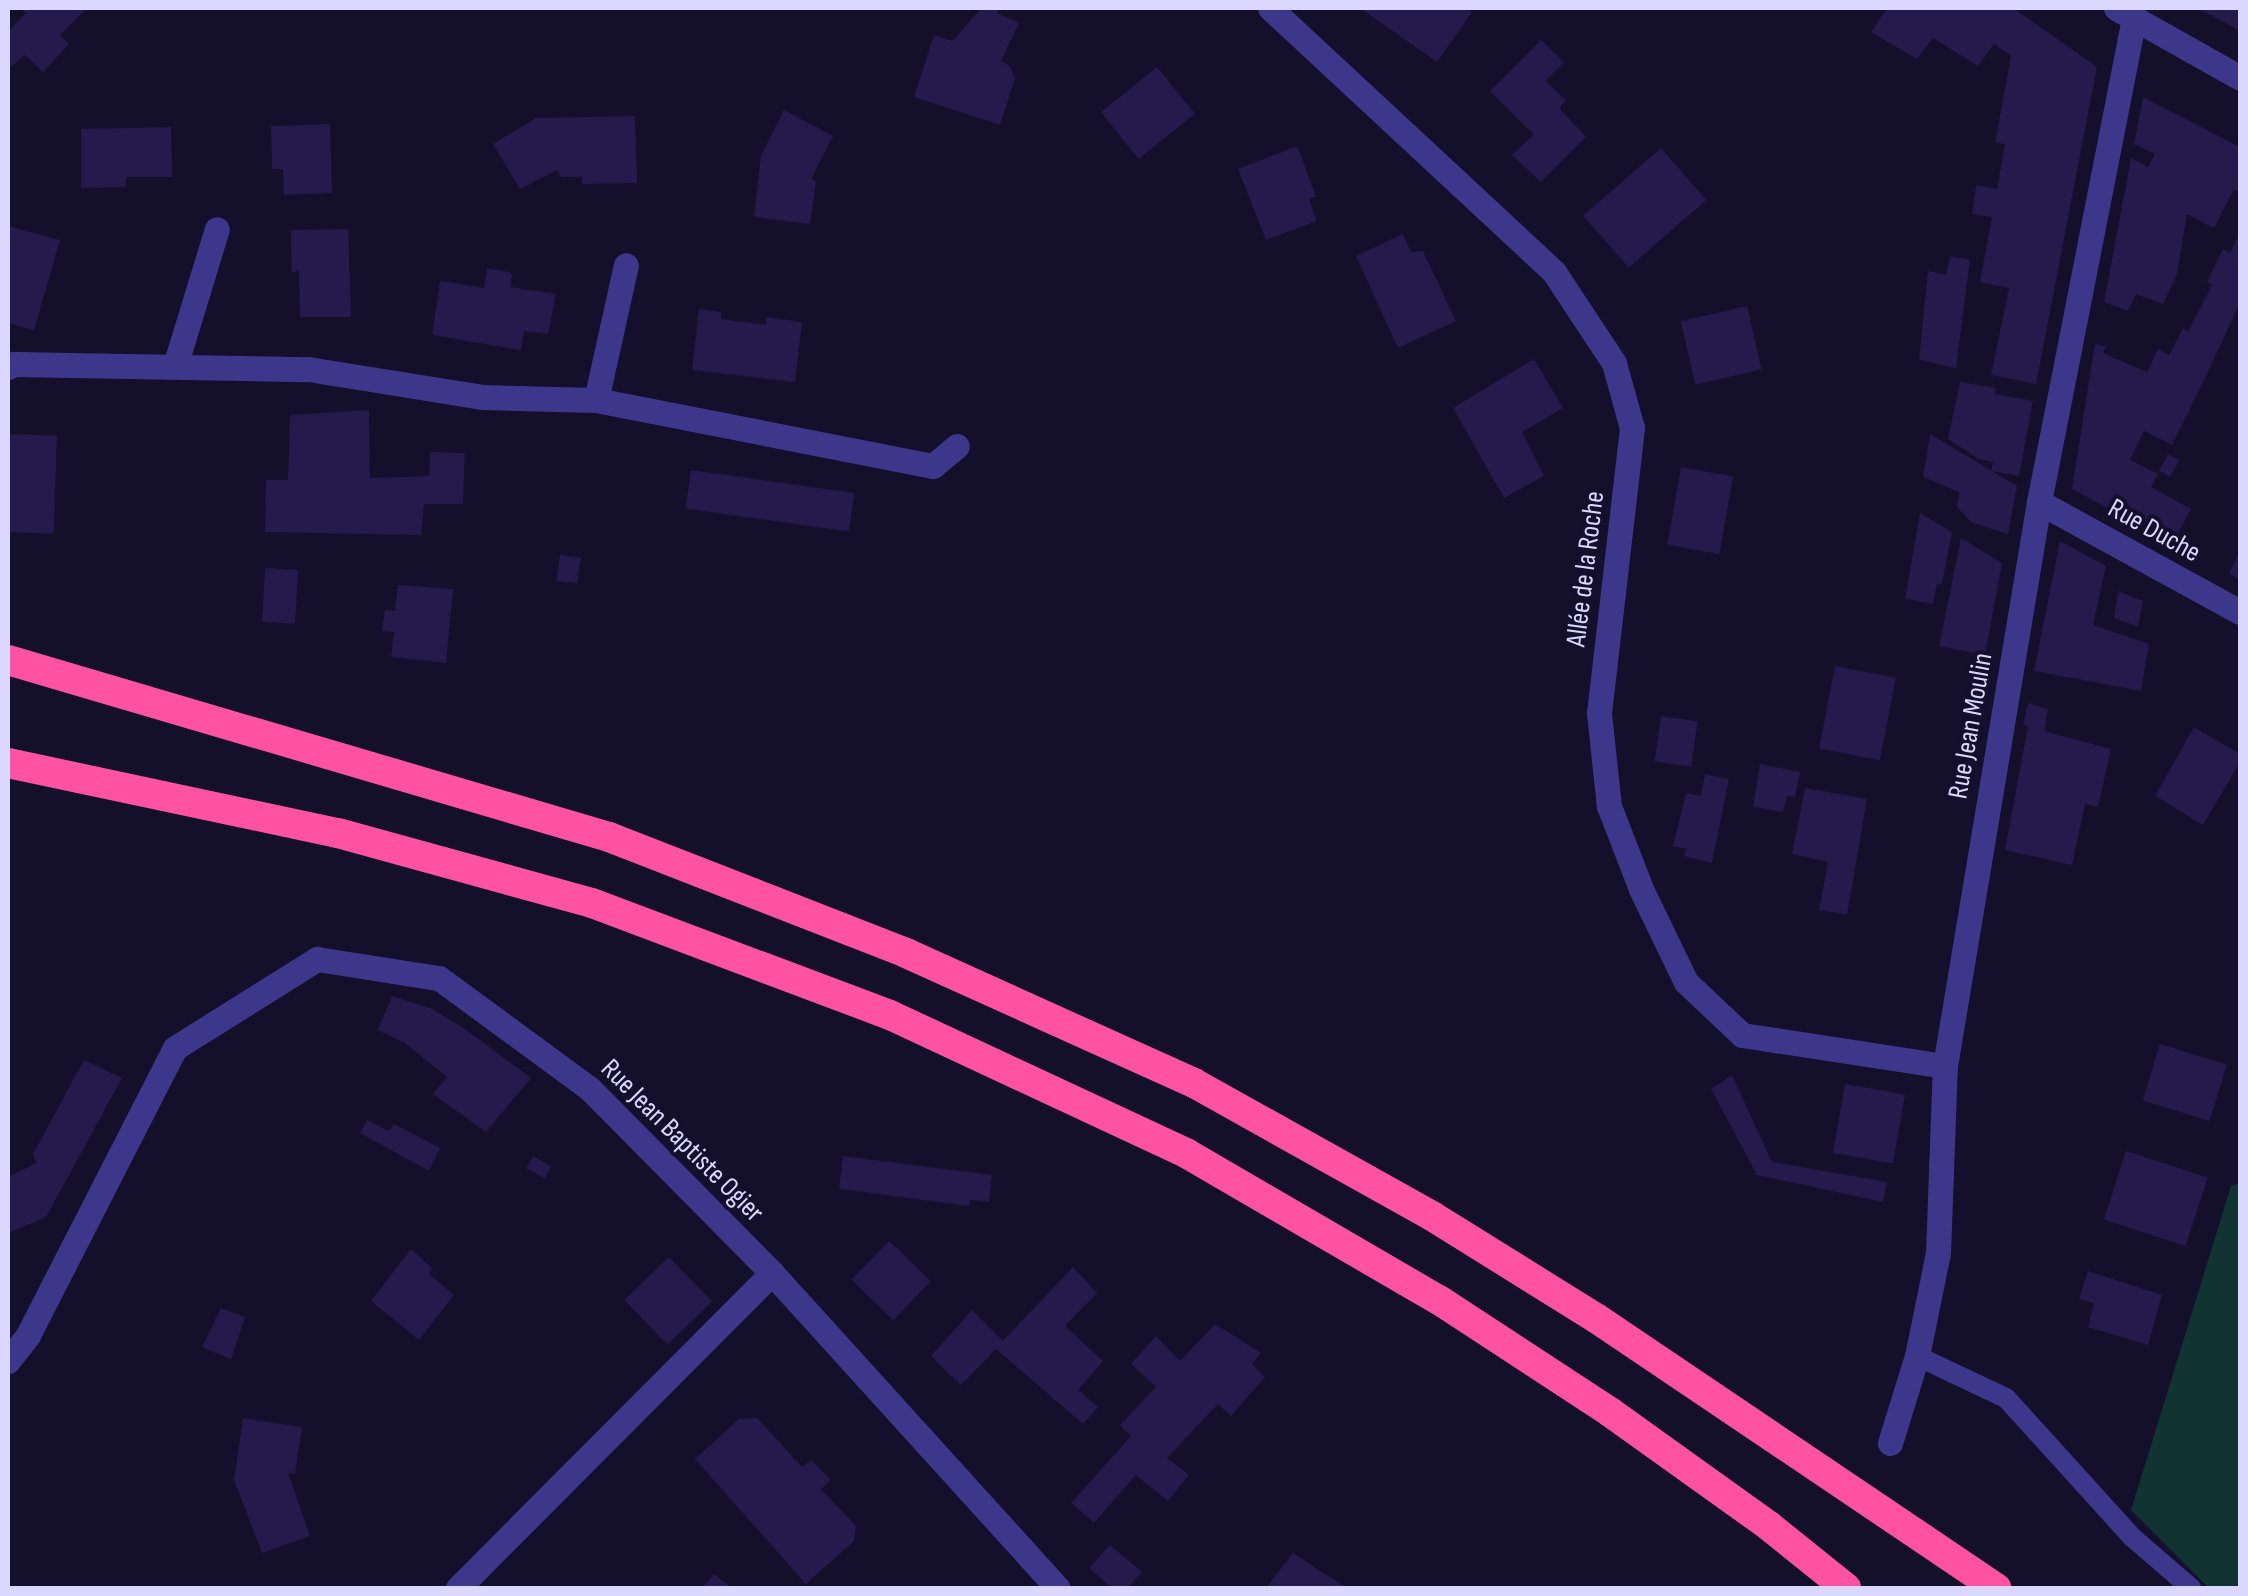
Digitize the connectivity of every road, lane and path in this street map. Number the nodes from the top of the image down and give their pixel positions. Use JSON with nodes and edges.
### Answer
{"nodes":[{"id":1,"x":1270,"y":8,"type":"edge"},
{"id":2,"x":2125,"y":13,"type":"edge"},
{"id":3,"x":2240,"y":78,"type":"edge"},
{"id":4,"x":217,"y":229,"type":"dead end"},
{"id":5,"x":626,"y":265,"type":"dead end"},
{"id":6,"x":175,"y":366,"type":"junction"},
{"id":7,"x":8,"y":367,"type":"edge"},
{"id":8,"x":596,"y":400,"type":"junction"},
{"id":9,"x":957,"y":446,"type":"dead end"},
{"id":10,"x":2039,"y":502,"type":"junction"},
{"id":11,"x":2240,"y":612,"type":"edge"},
{"id":12,"x":8,"y":660,"type":"edge"},
{"id":13,"x":8,"y":763,"type":"edge"},
{"id":14,"x":1944,"y":1066,"type":"junction"},
{"id":15,"x":772,"y":1272,"type":"junction"},
{"id":16,"x":1917,"y":1356,"type":"junction"},
{"id":17,"x":8,"y":1361,"type":"edge"},
{"id":18,"x":1890,"y":1443,"type":"dead end"},
{"id":19,"x":458,"y":1588,"type":"edge"},
{"id":20,"x":1058,"y":1588,"type":"edge"},
{"id":21,"x":1846,"y":1588,"type":"edge"},
{"id":22,"x":1997,"y":1588,"type":"edge"},
{"id":23,"x":2191,"y":1588,"type":"edge"}],
"edges":[{"from":1,"to":14,"type":"street","name":"Allée de la Roche"},
{"from":2,"to":3,"type":"street"},
{"from":2,"to":10,"type":"street","name":"Rue Jean Moulin"},
{"from":4,"to":6,"type":"street"},
{"from":5,"to":8,"type":"street"},
{"from":6,"to":7,"type":"street"},
{"from":6,"to":8,"type":"street"},
{"from":8,"to":9,"type":"street"},
{"from":10,"to":11,"type":"street","name":"Rue Duche"},
{"from":10,"to":14,"type":"street","name":"Rue Jean Moulin"},
{"from":12,"to":22,"type":"highway"},
{"from":13,"to":21,"type":"highway"},
{"from":14,"to":16,"type":"street","name":"Rue Jean Moulin"},
{"from":15,"to":17,"type":"street","name":"Rue Jean Baptiste Ogier"},
{"from":15,"to":19,"type":"street"},
{"from":15,"to":20,"type":"street","name":"Rue Jean Baptiste Ogier"},
{"from":16,"to":18,"type":"street","name":"Rue Jean Moulin"},
{"from":16,"to":23,"type":"lane"}]}
